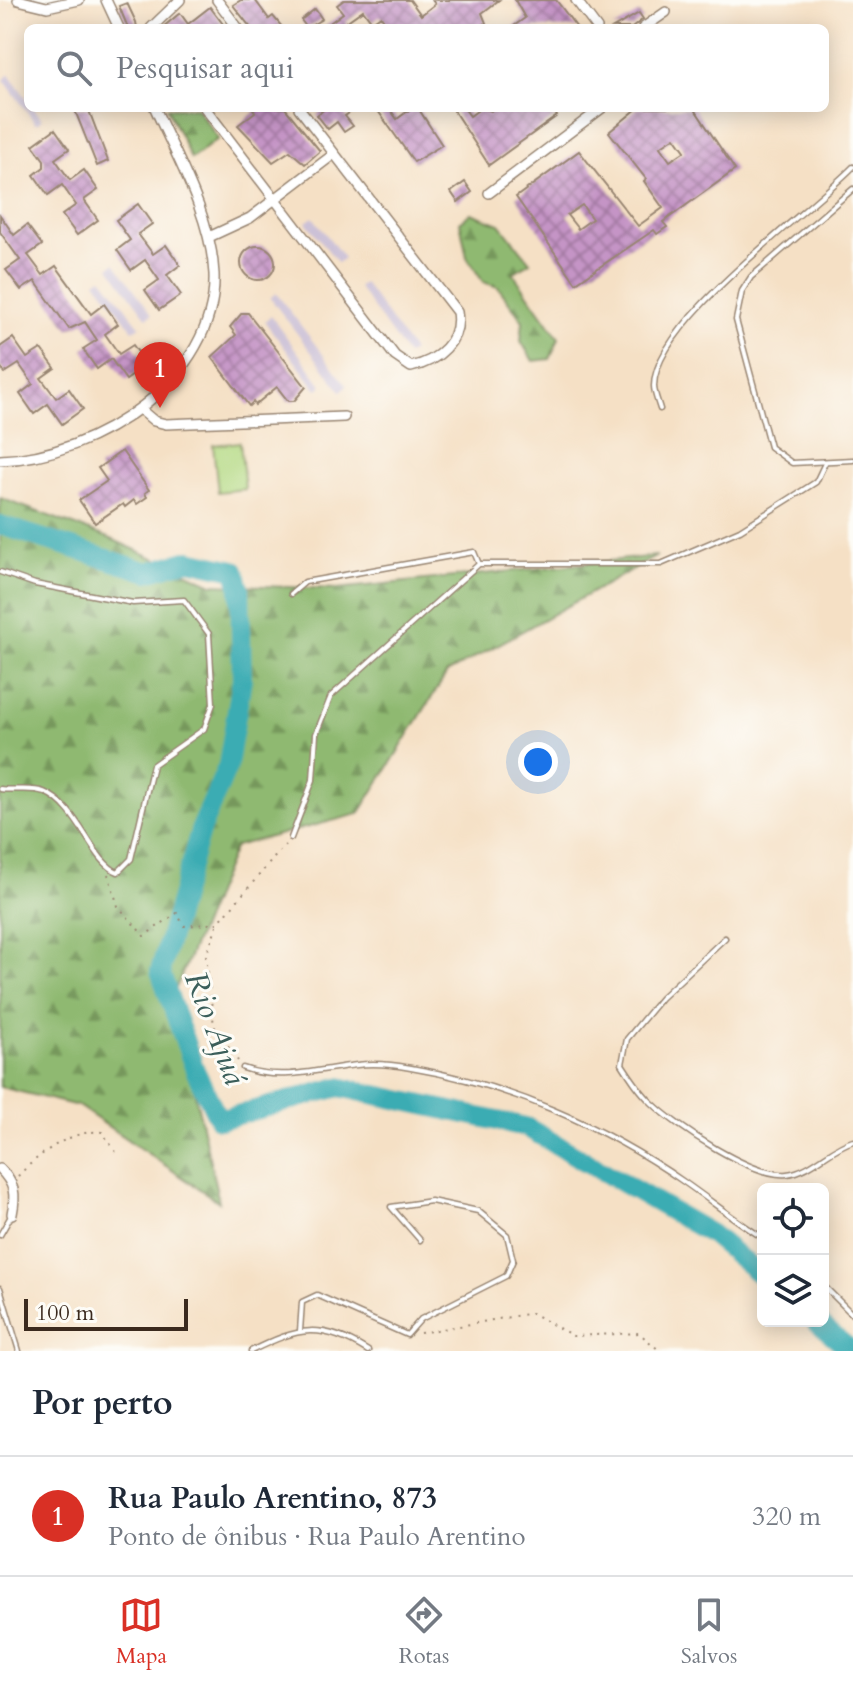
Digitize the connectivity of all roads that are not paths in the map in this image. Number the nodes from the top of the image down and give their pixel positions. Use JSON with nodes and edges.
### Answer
{"nodes":[{"id":1,"x":18,"y":0,"type":"edge"},
{"id":2,"x":79,"y":0,"type":"edge"},
{"id":3,"x":106,"y":0,"type":"edge"},
{"id":4,"x":180,"y":0,"type":"edge"},
{"id":5,"x":217,"y":0,"type":"edge"},
{"id":6,"x":576,"y":0,"type":"edge"},
{"id":7,"x":666,"y":12,"type":"dead end"},
{"id":8,"x":117,"y":24,"type":"edge"},
{"id":9,"x":155,"y":24,"type":"edge"},
{"id":10,"x":235,"y":24,"type":"edge"},
{"id":11,"x":594,"y":24,"type":"edge"},
{"id":12,"x":649,"y":24,"type":"edge"},
{"id":13,"x":157,"y":112,"type":"edge"},
{"id":14,"x":208,"y":112,"type":"edge"},
{"id":15,"x":302,"y":112,"type":"edge"},
{"id":16,"x":597,"y":112,"type":"edge"},
{"id":17,"x":334,"y":154,"type":"junction"},
{"id":18,"x":853,"y":167,"type":"edge"},
{"id":19,"x":853,"y":189,"type":"edge"},
{"id":20,"x":489,"y":193,"type":"dead end"},
{"id":21,"x":275,"y":199,"type":"junction"},
{"id":22,"x":209,"y":237,"type":"junction"},
{"id":23,"x":660,"y":409,"type":"dead end"},
{"id":24,"x":141,"y":410,"type":"junction"},
{"id":25,"x":344,"y":417,"type":"dead end"},
{"id":26,"x":0,"y":460,"type":"edge"},
{"id":27,"x":853,"y":460,"type":"edge"},
{"id":28,"x":825,"y":463,"type":"junction"},
{"id":29,"x":479,"y":564,"type":"junction"},
{"id":30,"x":0,"y":572,"type":"edge"},
{"id":31,"x":291,"y":594,"type":"dead end"},
{"id":32,"x":0,"y":789,"type":"edge"},
{"id":33,"x":291,"y":838,"type":"road end"},
{"id":34,"x":725,"y":938,"type":"dead end"},
{"id":35,"x":243,"y":1068,"type":"road end"},
{"id":36,"x":853,"y":1141,"type":"edge"},
{"id":37,"x":0,"y":1169,"type":"edge"},
{"id":38,"x":12,"y":1214,"type":"joint"},
{"id":39,"x":757,"y":1234,"type":"edge"},
{"id":40,"x":0,"y":1235,"type":"edge"},
{"id":41,"x":420,"y":1240,"type":"dead end"},
{"id":42,"x":0,"y":1288,"type":"edge"},
{"id":43,"x":829,"y":1291,"type":"edge"},
{"id":44,"x":853,"y":1315,"type":"edge"},
{"id":45,"x":300,"y":1331,"type":"junction"},
{"id":46,"x":19,"y":1351,"type":"edge"},
{"id":47,"x":251,"y":1351,"type":"edge"},
{"id":48,"x":368,"y":1351,"type":"edge"}],
"edges":[{"from":1,"to":2,"type":"street"},
{"from":3,"to":8,"type":"street"},
{"from":4,"to":9,"type":"street"},
{"from":5,"to":10,"type":"street"},
{"from":6,"to":11,"type":"street"},
{"from":7,"to":12,"type":"street"},
{"from":13,"to":22,"type":"street"},
{"from":14,"to":21,"type":"street"},
{"from":15,"to":17,"type":"street"},
{"from":16,"to":20,"type":"street"},
{"from":17,"to":21,"type":"street"},
{"from":17,"to":21,"type":"street"},
{"from":18,"to":23,"type":"lane"},
{"from":19,"to":28,"type":"lane"},
{"from":21,"to":22,"type":"street"},
{"from":22,"to":24,"type":"street"},
{"from":24,"to":25,"type":"street"},
{"from":24,"to":26,"type":"street"},
{"from":27,"to":28,"type":"lane"},
{"from":28,"to":29,"type":"lane"},
{"from":29,"to":31,"type":"lane"},
{"from":29,"to":33,"type":"lane"},
{"from":30,"to":32,"type":"lane"},
{"from":34,"to":36,"type":"lane"},
{"from":35,"to":39,"type":"lane"},
{"from":37,"to":38,"type":"street"},
{"from":38,"to":40,"type":"lane"},
{"from":41,"to":45,"type":"lane"},
{"from":42,"to":46,"type":"lane"},
{"from":43,"to":44,"type":"lane"},
{"from":45,"to":47,"type":"lane"},
{"from":45,"to":48,"type":"lane"}]}
